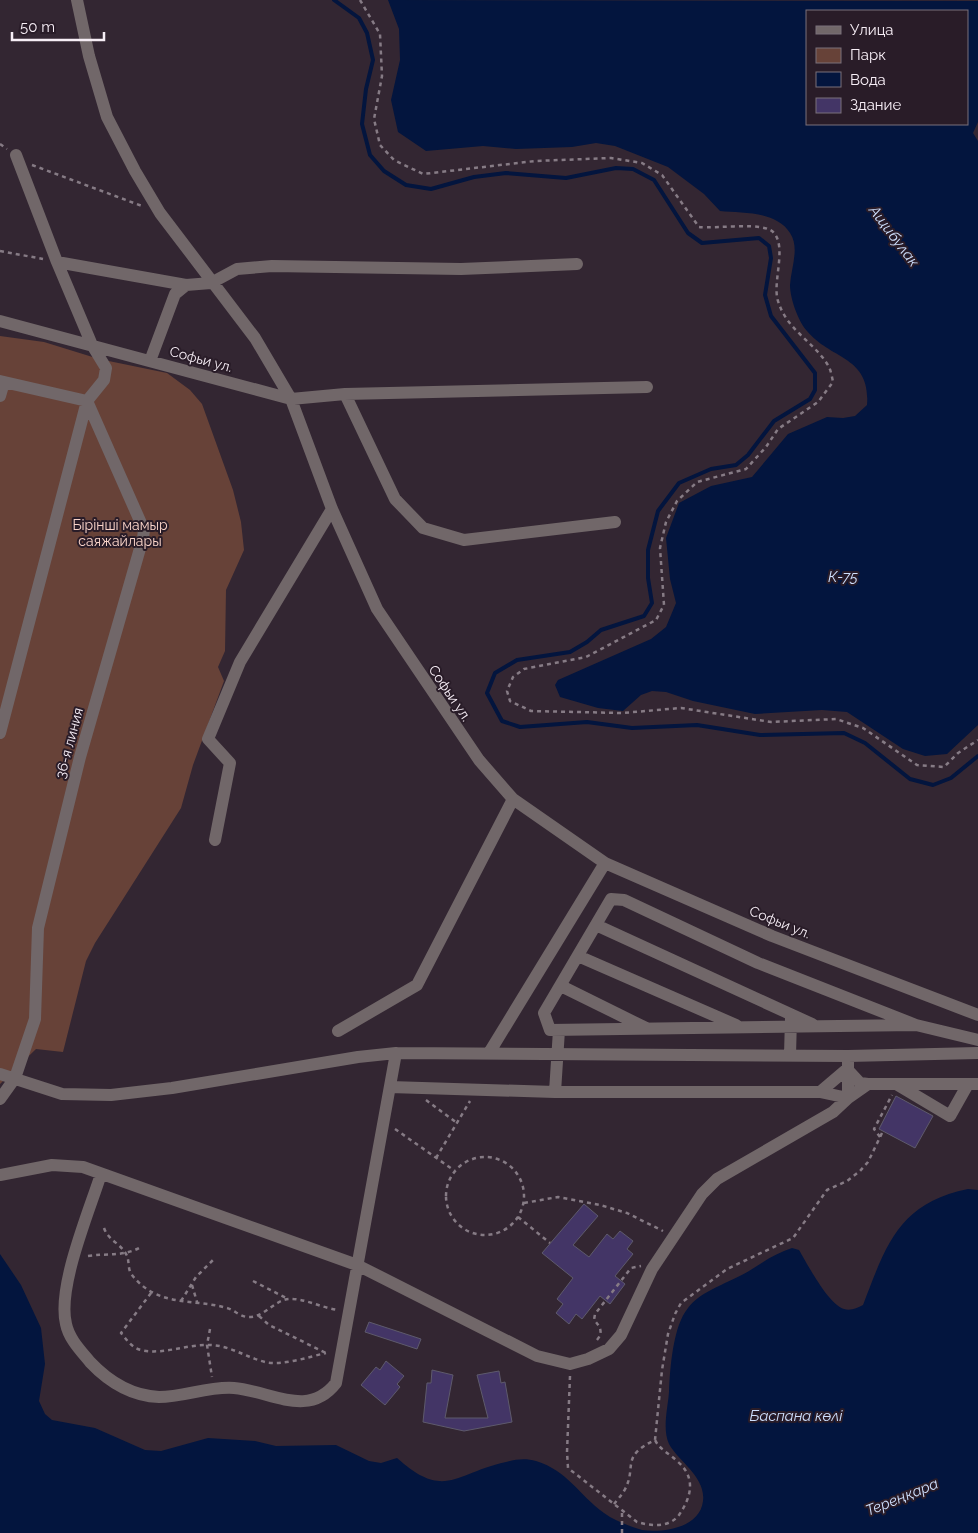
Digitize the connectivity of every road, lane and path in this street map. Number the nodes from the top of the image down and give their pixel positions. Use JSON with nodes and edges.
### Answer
{"nodes":[{"id":1,"x":77,"y":0,"type":"edge"},
{"id":2,"x":360,"y":0,"type":"edge"},
{"id":3,"x":0,"y":144,"type":"edge"},
{"id":4,"x":16,"y":155,"type":"junction"},
{"id":5,"x":160,"y":213,"type":"junction"},
{"id":6,"x":0,"y":251,"type":"edge"},
{"id":7,"x":56,"y":262,"type":"junction"},
{"id":8,"x":577,"y":264,"type":"dead end"},
{"id":9,"x":212,"y":283,"type":"junction"},
{"id":10,"x":186,"y":285,"type":"junction"},
{"id":11,"x":0,"y":321,"type":"edge"},
{"id":12,"x":92,"y":345,"type":"junction"},
{"id":13,"x":150,"y":361,"type":"junction"},
{"id":14,"x":2,"y":382,"type":"edge"},
{"id":15,"x":647,"y":387,"type":"dead end"},
{"id":16,"x":345,"y":394,"type":"junction"},
{"id":17,"x":0,"y":396,"type":"edge"},
{"id":18,"x":291,"y":399,"type":"junction"},
{"id":19,"x":87,"y":401,"type":"junction"},
{"id":20,"x":332,"y":509,"type":"junction"},
{"id":21,"x":615,"y":522,"type":"dead end"},
{"id":22,"x":0,"y":733,"type":"edge"},
{"id":23,"x":978,"y":740,"type":"edge"},
{"id":24,"x":513,"y":799,"type":"junction"},
{"id":25,"x":215,"y":840,"type":"dead end"},
{"id":26,"x":605,"y":863,"type":"junction"},
{"id":27,"x":596,"y":925,"type":"junction"},
{"id":28,"x":578,"y":956,"type":"junction"},
{"id":29,"x":560,"y":986,"type":"junction"},
{"id":30,"x":978,"y":1015,"type":"edge"},
{"id":31,"x":791,"y":1020,"type":"junction"},
{"id":32,"x":916,"y":1025,"type":"junction"},
{"id":33,"x":741,"y":1027,"type":"junction"},
{"id":34,"x":648,"y":1028,"type":"junction"},
{"id":35,"x":559,"y":1030,"type":"junction"},
{"id":36,"x":338,"y":1031,"type":"dead end"},
{"id":37,"x":978,"y":1040,"type":"edge"},
{"id":38,"x":489,"y":1052,"type":"junction"},
{"id":39,"x":396,"y":1053,"type":"junction"},
{"id":40,"x":558,"y":1053,"type":"junction"},
{"id":41,"x":978,"y":1054,"type":"edge"},
{"id":42,"x":790,"y":1056,"type":"junction"},
{"id":43,"x":848,"y":1056,"type":"junction"},
{"id":44,"x":847,"y":1069,"type":"junction"},
{"id":45,"x":0,"y":1074,"type":"edge"},
{"id":46,"x":15,"y":1078,"type":"junction"},
{"id":47,"x":868,"y":1084,"type":"junction"},
{"id":48,"x":973,"y":1084,"type":"edge"},
{"id":49,"x":898,"y":1085,"type":"junction"},
{"id":50,"x":390,"y":1087,"type":"junction"},
{"id":51,"x":410,"y":1088,"type":"junction"},
{"id":52,"x":477,"y":1090,"type":"junction"},
{"id":53,"x":554,"y":1092,"type":"junction"},
{"id":54,"x":820,"y":1092,"type":"junction"},
{"id":55,"x":848,"y":1098,"type":"junction"},
{"id":56,"x":0,"y":1099,"type":"edge"},
{"id":57,"x":382,"y":1121,"type":"junction"},
{"id":58,"x":457,"y":1123,"type":"junction"},
{"id":59,"x":883,"y":1131,"type":"dead end"},
{"id":60,"x":880,"y":1137,"type":"junction"},
{"id":61,"x":436,"y":1158,"type":"junction"},
{"id":62,"x":455,"y":1171,"type":"junction"},
{"id":63,"x":101,"y":1174,"type":"junction"},
{"id":64,"x":0,"y":1175,"type":"edge"},
{"id":65,"x":524,"y":1203,"type":"junction"},
{"id":66,"x":518,"y":1218,"type":"junction"},
{"id":67,"x":104,"y":1228,"type":"dead end"},
{"id":68,"x":674,"y":1236,"type":"junction"},
{"id":69,"x":550,"y":1243,"type":"dead end"},
{"id":70,"x":141,"y":1248,"type":"dead end"},
{"id":71,"x":127,"y":1254,"type":"junction"},
{"id":72,"x":88,"y":1256,"type":"dead end"},
{"id":73,"x":213,"y":1260,"type":"dead end"},
{"id":74,"x":357,"y":1265,"type":"junction"},
{"id":75,"x":652,"y":1269,"type":"junction"},
{"id":76,"x":253,"y":1281,"type":"dead end"},
{"id":77,"x":192,"y":1285,"type":"junction"},
{"id":78,"x":151,"y":1293,"type":"junction"},
{"id":79,"x":288,"y":1299,"type":"junction"},
{"id":80,"x":181,"y":1301,"type":"junction"},
{"id":81,"x":196,"y":1302,"type":"junction"},
{"id":82,"x":349,"y":1311,"type":"junction"},
{"id":83,"x":258,"y":1315,"type":"junction"},
{"id":84,"x":210,"y":1329,"type":"dead end"},
{"id":85,"x":207,"y":1345,"type":"junction"},
{"id":86,"x":591,"y":1345,"type":"dead end"},
{"id":87,"x":326,"y":1353,"type":"junction"},
{"id":88,"x":341,"y":1360,"type":"junction"},
{"id":89,"x":570,"y":1364,"type":"junction"},
{"id":90,"x":214,"y":1388,"type":"junction"},
{"id":91,"x":655,"y":1440,"type":"junction"},
{"id":92,"x":614,"y":1504,"type":"junction"},
{"id":93,"x":622,"y":1511,"type":"junction"},
{"id":94,"x":622,"y":1533,"type":"edge"}],
"edges":[{"from":1,"to":5,"type":"street"},
{"from":2,"to":23,"type":"path"},
{"from":3,"to":4,"type":"path"},
{"from":4,"to":5,"type":"path"},
{"from":4,"to":7,"type":"street"},
{"from":5,"to":9,"type":"street"},
{"from":6,"to":7,"type":"path"},
{"from":7,"to":10,"type":"street"},
{"from":7,"to":12,"type":"street"},
{"from":8,"to":9,"type":"street"},
{"from":9,"to":10,"type":"street"},
{"from":9,"to":18,"type":"street"},
{"from":10,"to":13,"type":"street"},
{"from":11,"to":12,"type":"street","name":"Софьи ул."},
{"from":12,"to":13,"type":"street","name":"Софьи ул."},
{"from":12,"to":19,"type":"street"},
{"from":13,"to":18,"type":"street","name":"Софьи ул."},
{"from":14,"to":17,"type":"street"},
{"from":14,"to":19,"type":"street"},
{"from":15,"to":16,"type":"street"},
{"from":16,"to":18,"type":"street"},
{"from":16,"to":21,"type":"street"},
{"from":18,"to":20,"type":"street","name":"Софьи ул."},
{"from":19,"to":22,"type":"street"},
{"from":19,"to":46,"type":"street","name":"36-я линия"},
{"from":20,"to":24,"type":"street","name":"Софьи ул."},
{"from":20,"to":25,"type":"street"},
{"from":24,"to":26,"type":"street","name":"Софьи ул."},
{"from":24,"to":36,"type":"street"},
{"from":26,"to":30,"type":"street","name":"Софьи ул."},
{"from":26,"to":38,"type":"street"},
{"from":27,"to":28,"type":"street"},
{"from":27,"to":31,"type":"street"},
{"from":27,"to":32,"type":"street"},
{"from":28,"to":29,"type":"street"},
{"from":28,"to":33,"type":"street"},
{"from":29,"to":34,"type":"street"},
{"from":29,"to":35,"type":"street"},
{"from":31,"to":32,"type":"street"},
{"from":31,"to":33,"type":"street"},
{"from":31,"to":42,"type":"street"},
{"from":32,"to":37,"type":"street"},
{"from":33,"to":34,"type":"street"},
{"from":34,"to":35,"type":"street"},
{"from":35,"to":40,"type":"street"},
{"from":38,"to":39,"type":"street"},
{"from":38,"to":40,"type":"street"},
{"from":39,"to":46,"type":"street"},
{"from":39,"to":50,"type":"street"},
{"from":40,"to":42,"type":"street"},
{"from":40,"to":53,"type":"street"},
{"from":41,"to":43,"type":"street"},
{"from":42,"to":43,"type":"street"},
{"from":43,"to":44,"type":"street"},
{"from":44,"to":47,"type":"street"},
{"from":44,"to":54,"type":"street"},
{"from":44,"to":55,"type":"street"},
{"from":45,"to":46,"type":"street"},
{"from":46,"to":56,"type":"street","name":"36-я линия"},
{"from":47,"to":49,"type":"street"},
{"from":47,"to":55,"type":"street"},
{"from":48,"to":49,"type":"street"},
{"from":48,"to":49,"type":"street"},
{"from":49,"to":60,"type":"path"},
{"from":50,"to":51,"type":"street"},
{"from":50,"to":57,"type":"street"},
{"from":51,"to":52,"type":"street"},
{"from":51,"to":58,"type":"path"},
{"from":52,"to":53,"type":"street"},
{"from":52,"to":58,"type":"path"},
{"from":53,"to":54,"type":"street"},
{"from":54,"to":55,"type":"street"},
{"from":55,"to":68,"type":"street"},
{"from":57,"to":61,"type":"path"},
{"from":57,"to":74,"type":"street"},
{"from":58,"to":61,"type":"path"},
{"from":59,"to":60,"type":"path"},
{"from":60,"to":91,"type":"path"},
{"from":61,"to":62,"type":"path"},
{"from":62,"to":65,"type":"path"},
{"from":62,"to":66,"type":"path"},
{"from":63,"to":64,"type":"street"},
{"from":63,"to":74,"type":"street"},
{"from":63,"to":90,"type":"street"},
{"from":65,"to":66,"type":"path"},
{"from":65,"to":68,"type":"path"},
{"from":66,"to":69,"type":"path"},
{"from":67,"to":71,"type":"path"},
{"from":68,"to":75,"type":"street"},
{"from":70,"to":71,"type":"path"},
{"from":71,"to":72,"type":"path"},
{"from":71,"to":78,"type":"path"},
{"from":73,"to":77,"type":"path"},
{"from":74,"to":82,"type":"street"},
{"from":74,"to":89,"type":"street"},
{"from":75,"to":86,"type":"path"},
{"from":75,"to":89,"type":"street"},
{"from":76,"to":79,"type":"path"},
{"from":77,"to":80,"type":"path"},
{"from":77,"to":81,"type":"path"},
{"from":78,"to":80,"type":"path"},
{"from":78,"to":85,"type":"path"},
{"from":79,"to":82,"type":"path"},
{"from":79,"to":83,"type":"path"},
{"from":80,"to":81,"type":"path"},
{"from":81,"to":83,"type":"path"},
{"from":82,"to":88,"type":"street"},
{"from":83,"to":87,"type":"path"},
{"from":84,"to":85,"type":"path"},
{"from":85,"to":87,"type":"path"},
{"from":85,"to":90,"type":"path"},
{"from":87,"to":88,"type":"path"},
{"from":88,"to":90,"type":"street"},
{"from":89,"to":92,"type":"path"},
{"from":91,"to":92,"type":"path"},
{"from":91,"to":93,"type":"path"},
{"from":92,"to":93,"type":"path"},
{"from":93,"to":94,"type":"path"}]}
